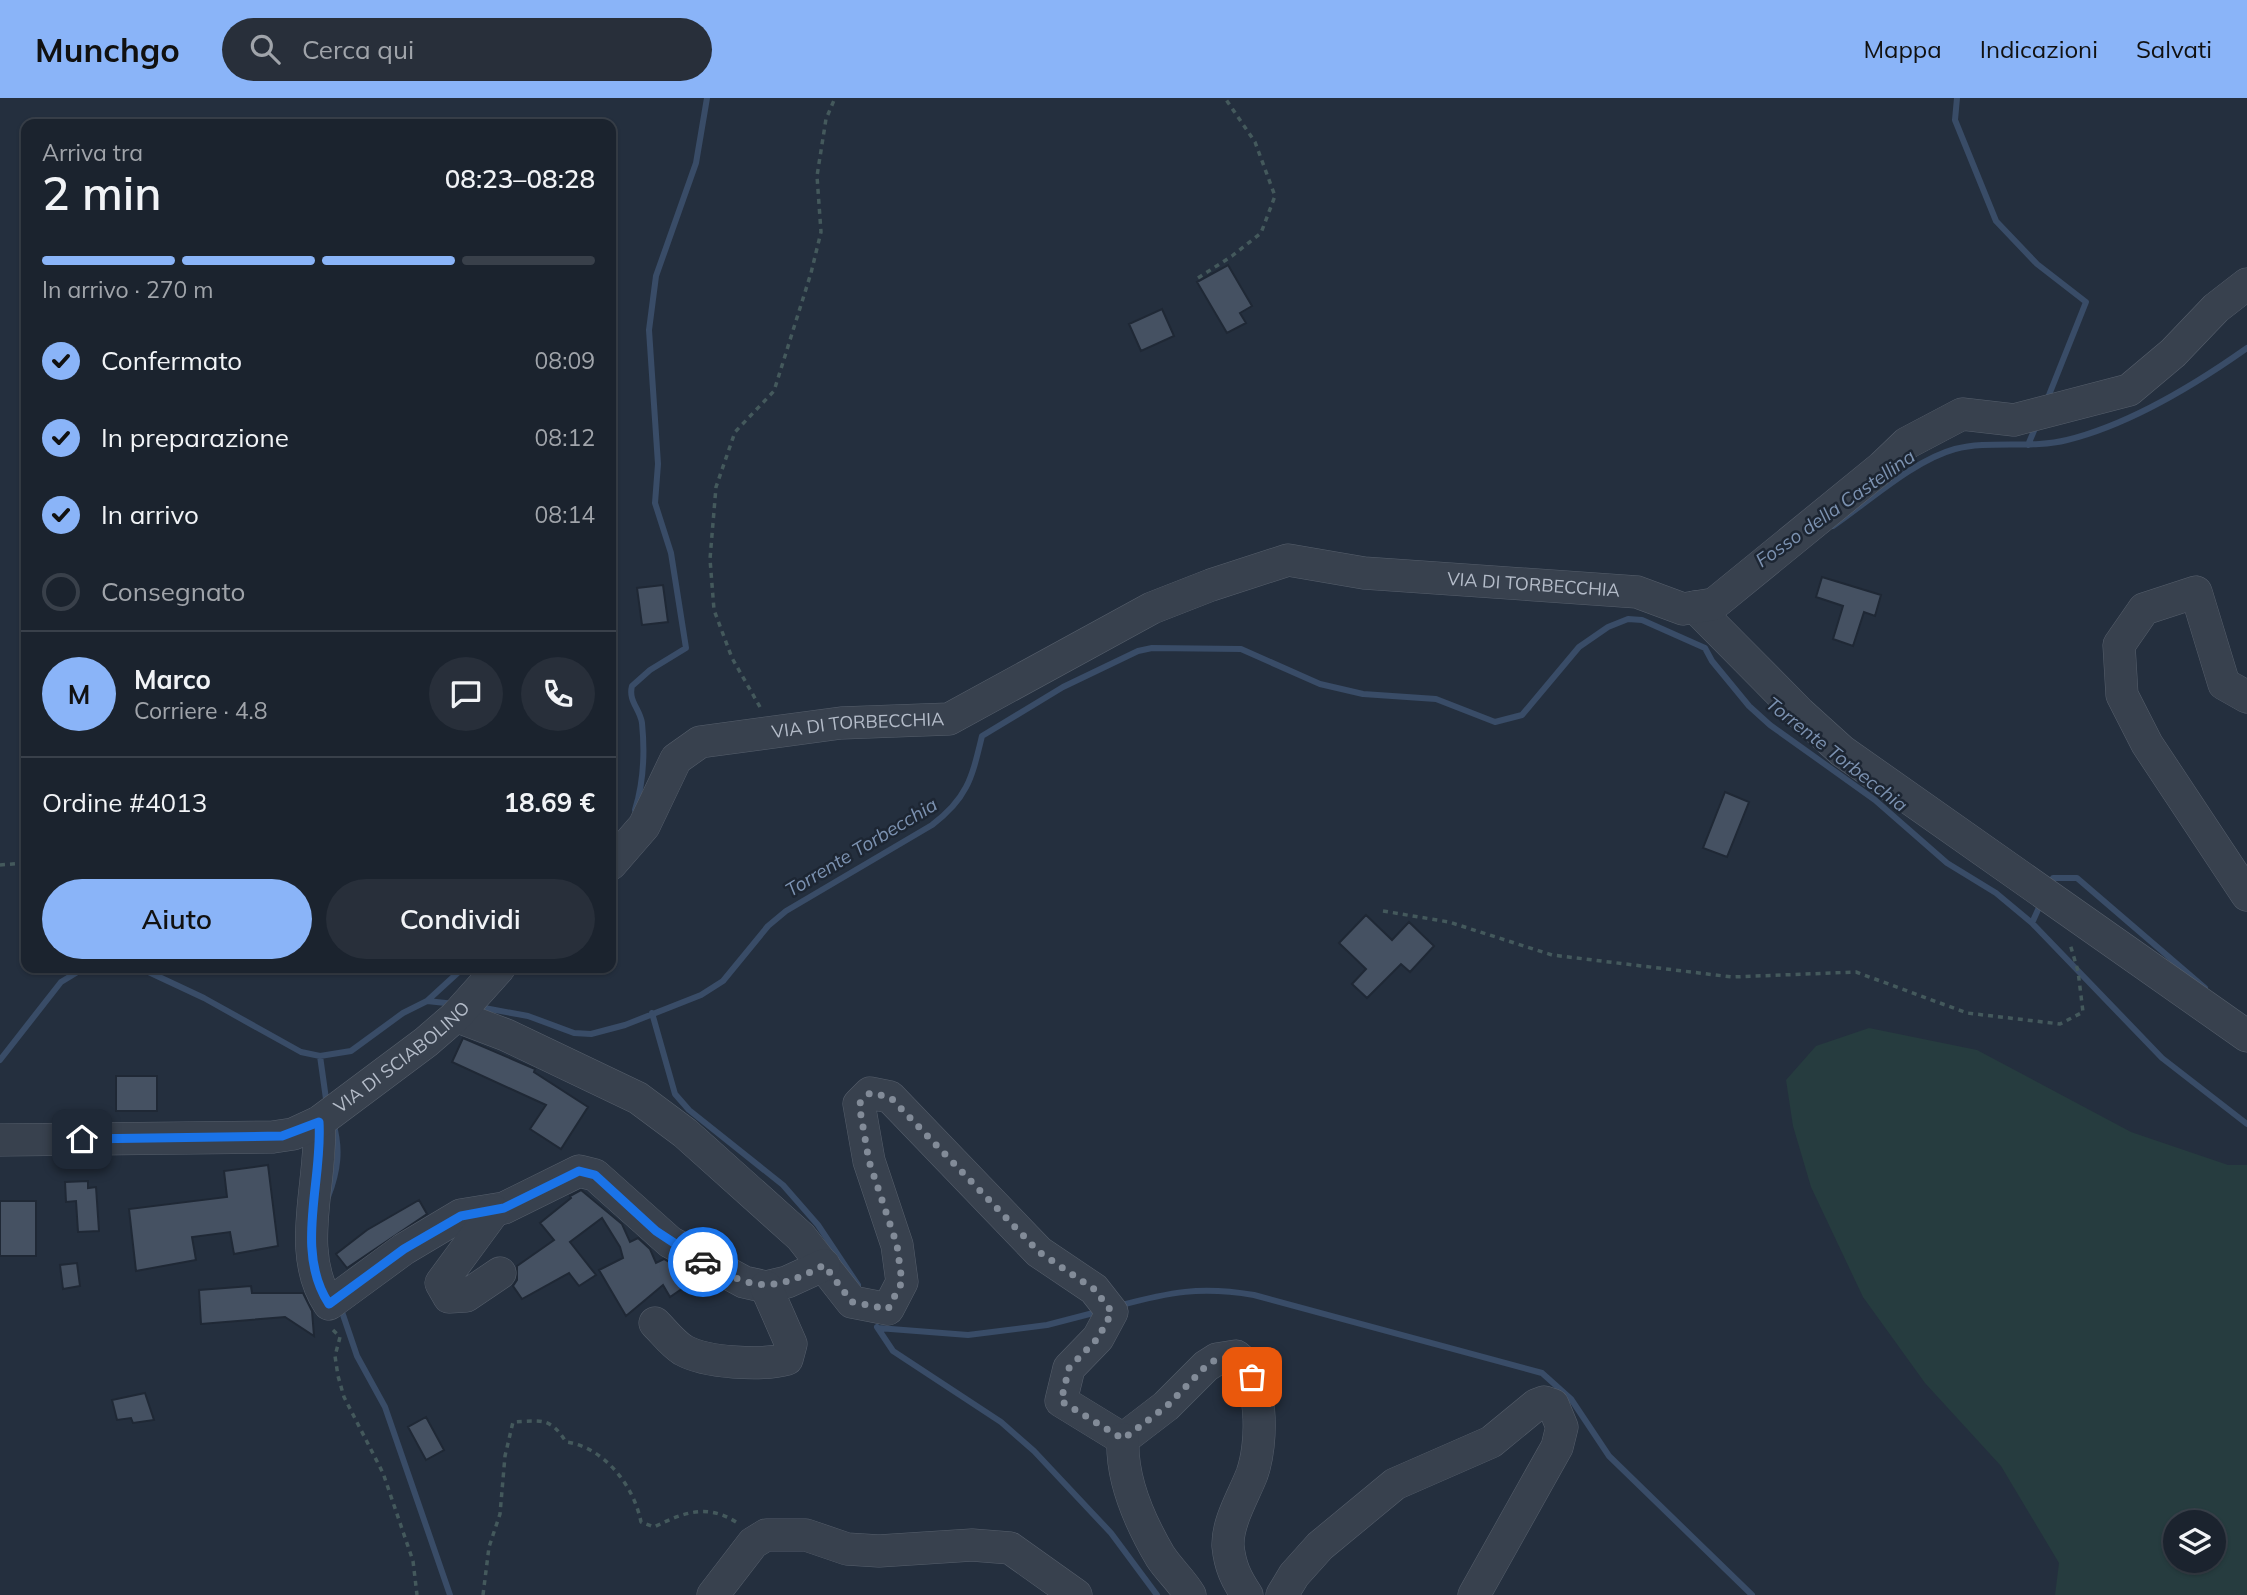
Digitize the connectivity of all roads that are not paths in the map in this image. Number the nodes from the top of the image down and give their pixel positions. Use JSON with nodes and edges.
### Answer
{"nodes":[{"id":1,"x":2247,"y":284,"type":"edge"},
{"id":2,"x":1695,"y":607,"type":"junction"},
{"id":3,"x":2247,"y":697,"type":"edge"},
{"id":4,"x":616,"y":858,"type":"edge"},
{"id":5,"x":2247,"y":895,"type":"edge"},
{"id":6,"x":495,"y":973,"type":"edge"},
{"id":7,"x":456,"y":1016,"type":"junction"},
{"id":8,"x":2247,"y":1036,"type":"edge"},
{"id":9,"x":319,"y":1122,"type":"junction"},
{"id":10,"x":0,"y":1140,"type":"edge"},
{"id":11,"x":494,"y":1211,"type":"junction"},
{"id":12,"x":824,"y":1265,"type":"junction"},
{"id":13,"x":500,"y":1273,"type":"dead end"},
{"id":14,"x":766,"y":1287,"type":"junction"},
{"id":15,"x":655,"y":1323,"type":"dead end"},
{"id":16,"x":1123,"y":1439,"type":"junction"},
{"id":17,"x":713,"y":1595,"type":"edge"},
{"id":18,"x":1076,"y":1595,"type":"edge"},
{"id":19,"x":1190,"y":1595,"type":"edge"},
{"id":20,"x":1247,"y":1595,"type":"edge"},
{"id":21,"x":1282,"y":1595,"type":"edge"},
{"id":22,"x":1474,"y":1595,"type":"edge"}],
"edges":[{"from":1,"to":2,"type":"street"},
{"from":2,"to":4,"type":"street","name":"VIA DI TORBECCHIA"},
{"from":2,"to":8,"type":"street"},
{"from":3,"to":5,"type":"street"},
{"from":6,"to":7,"type":"street","name":"VIA DI SCIABOLINO"},
{"from":7,"to":9,"type":"street","name":"VIA DI SCIABOLINO"},
{"from":7,"to":12,"type":"street"},
{"from":9,"to":10,"type":"street","name":"VIA DI SCIABOLINO"},
{"from":9,"to":11,"type":"street"},
{"from":11,"to":13,"type":"street"},
{"from":11,"to":14,"type":"street"},
{"from":12,"to":14,"type":"street"},
{"from":12,"to":16,"type":"street"},
{"from":14,"to":15,"type":"street"},
{"from":16,"to":19,"type":"street"},
{"from":16,"to":20,"type":"street"},
{"from":17,"to":18,"type":"street"},
{"from":21,"to":22,"type":"street"}]}
